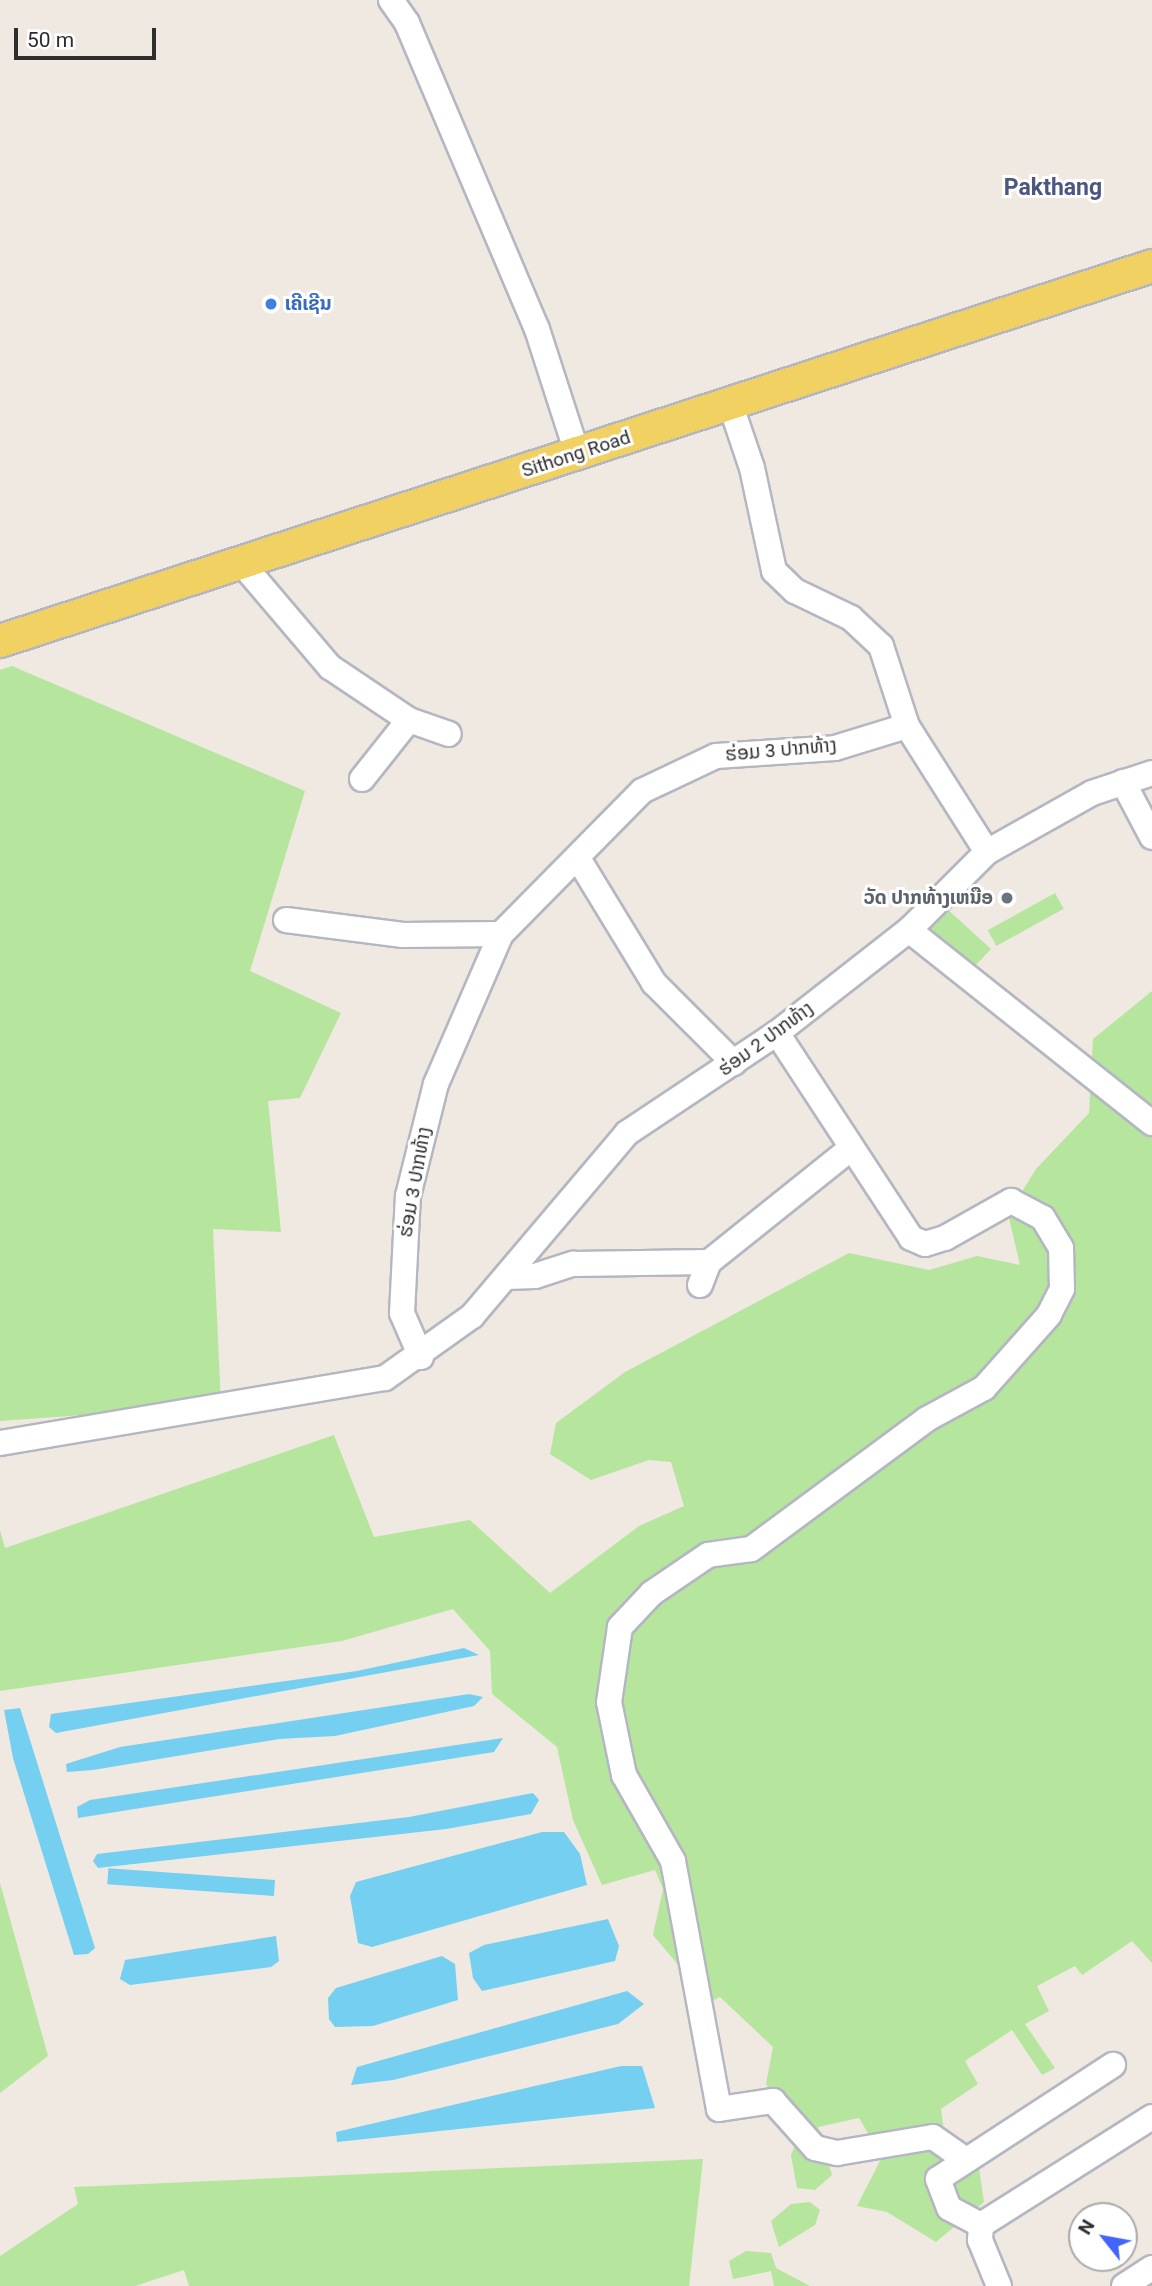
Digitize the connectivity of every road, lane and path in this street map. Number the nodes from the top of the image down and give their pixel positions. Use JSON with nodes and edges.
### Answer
{"nodes":[{"id":1,"x":391,"y":0,"type":"edge"},
{"id":2,"x":1152,"y":266,"type":"edge"},
{"id":3,"x":731,"y":406,"type":"junction"},
{"id":4,"x":576,"y":453,"type":"junction"},
{"id":5,"x":244,"y":566,"type":"junction"},
{"id":6,"x":0,"y":641,"type":"edge"},
{"id":7,"x":409,"y":720,"type":"junction"},
{"id":8,"x":907,"y":726,"type":"junction"},
{"id":9,"x":449,"y":734,"type":"dead end"},
{"id":10,"x":1152,"y":773,"type":"edge"},
{"id":11,"x":362,"y":779,"type":"dead end"},
{"id":12,"x":1123,"y":782,"type":"junction"},
{"id":13,"x":1152,"y":837,"type":"edge"},
{"id":14,"x":987,"y":852,"type":"junction"},
{"id":15,"x":579,"y":860,"type":"junction"},
{"id":16,"x":286,"y":920,"type":"dead end"},
{"id":17,"x":909,"y":930,"type":"junction"},
{"id":18,"x":501,"y":934,"type":"junction"},
{"id":19,"x":777,"y":1033,"type":"junction"},
{"id":20,"x":734,"y":1063,"type":"junction"},
{"id":21,"x":1152,"y":1123,"type":"edge"},
{"id":22,"x":849,"y":1150,"type":"junction"},
{"id":23,"x":506,"y":1277,"type":"junction"},
{"id":24,"x":421,"y":1357,"type":"junction"},
{"id":25,"x":0,"y":1443,"type":"edge"},
{"id":26,"x":1113,"y":2065,"type":"dead end"},
{"id":27,"x":1152,"y":2117,"type":"edge"},
{"id":28,"x":965,"y":2159,"type":"junction"},
{"id":29,"x":981,"y":2225,"type":"junction"},
{"id":30,"x":1152,"y":2269,"type":"edge"},
{"id":31,"x":999,"y":2286,"type":"edge"},
{"id":32,"x":1124,"y":2286,"type":"edge"}],
"edges":[{"from":1,"to":4,"type":"street"},
{"from":2,"to":3,"type":"main road","name":"Sithong Road"},
{"from":3,"to":4,"type":"main road","name":"Sithong Road"},
{"from":3,"to":8,"type":"street"},
{"from":4,"to":5,"type":"main road","name":"Sithong Road"},
{"from":5,"to":6,"type":"main road","name":"Sithong Road"},
{"from":5,"to":7,"type":"street"},
{"from":7,"to":9,"type":"street"},
{"from":7,"to":11,"type":"street"},
{"from":8,"to":14,"type":"street"},
{"from":8,"to":15,"type":"street","name":"ຮ່ອມ 3 ປາກທ້າງ"},
{"from":10,"to":12,"type":"street","name":"ຮ່ອມ 2 ປາກທ້າງ"},
{"from":12,"to":13,"type":"street"},
{"from":12,"to":14,"type":"street","name":"ຮ່ອມ 2 ປາກທ້າງ"},
{"from":14,"to":17,"type":"street","name":"ຮ່ອມ 2 ປາກທ້າງ"},
{"from":15,"to":18,"type":"street","name":"ຮ່ອມ 3 ປາກທ້າງ"},
{"from":15,"to":20,"type":"street"},
{"from":16,"to":18,"type":"street"},
{"from":17,"to":19,"type":"street","name":"ຮ່ອມ 2 ປາກທ້າງ"},
{"from":17,"to":21,"type":"street"},
{"from":18,"to":24,"type":"street","name":"ຮ່ອມ 3 ປາກທ້າງ"},
{"from":19,"to":20,"type":"street","name":"ຮ່ອມ 2 ປາກທ້າງ"},
{"from":19,"to":22,"type":"street"},
{"from":20,"to":23,"type":"street","name":"ຮ່ອມ 2 ປາກທ້າງ"},
{"from":22,"to":23,"type":"street"},
{"from":22,"to":28,"type":"street"},
{"from":23,"to":24,"type":"street","name":"ຮ່ອມ 2 ປາກທ້າງ"},
{"from":24,"to":25,"type":"street","name":"ຮ່ອມ 2 ປາກທ້າງ"},
{"from":26,"to":28,"type":"street"},
{"from":27,"to":29,"type":"street"},
{"from":28,"to":29,"type":"street"},
{"from":29,"to":31,"type":"street"},
{"from":30,"to":32,"type":"street"}]}
